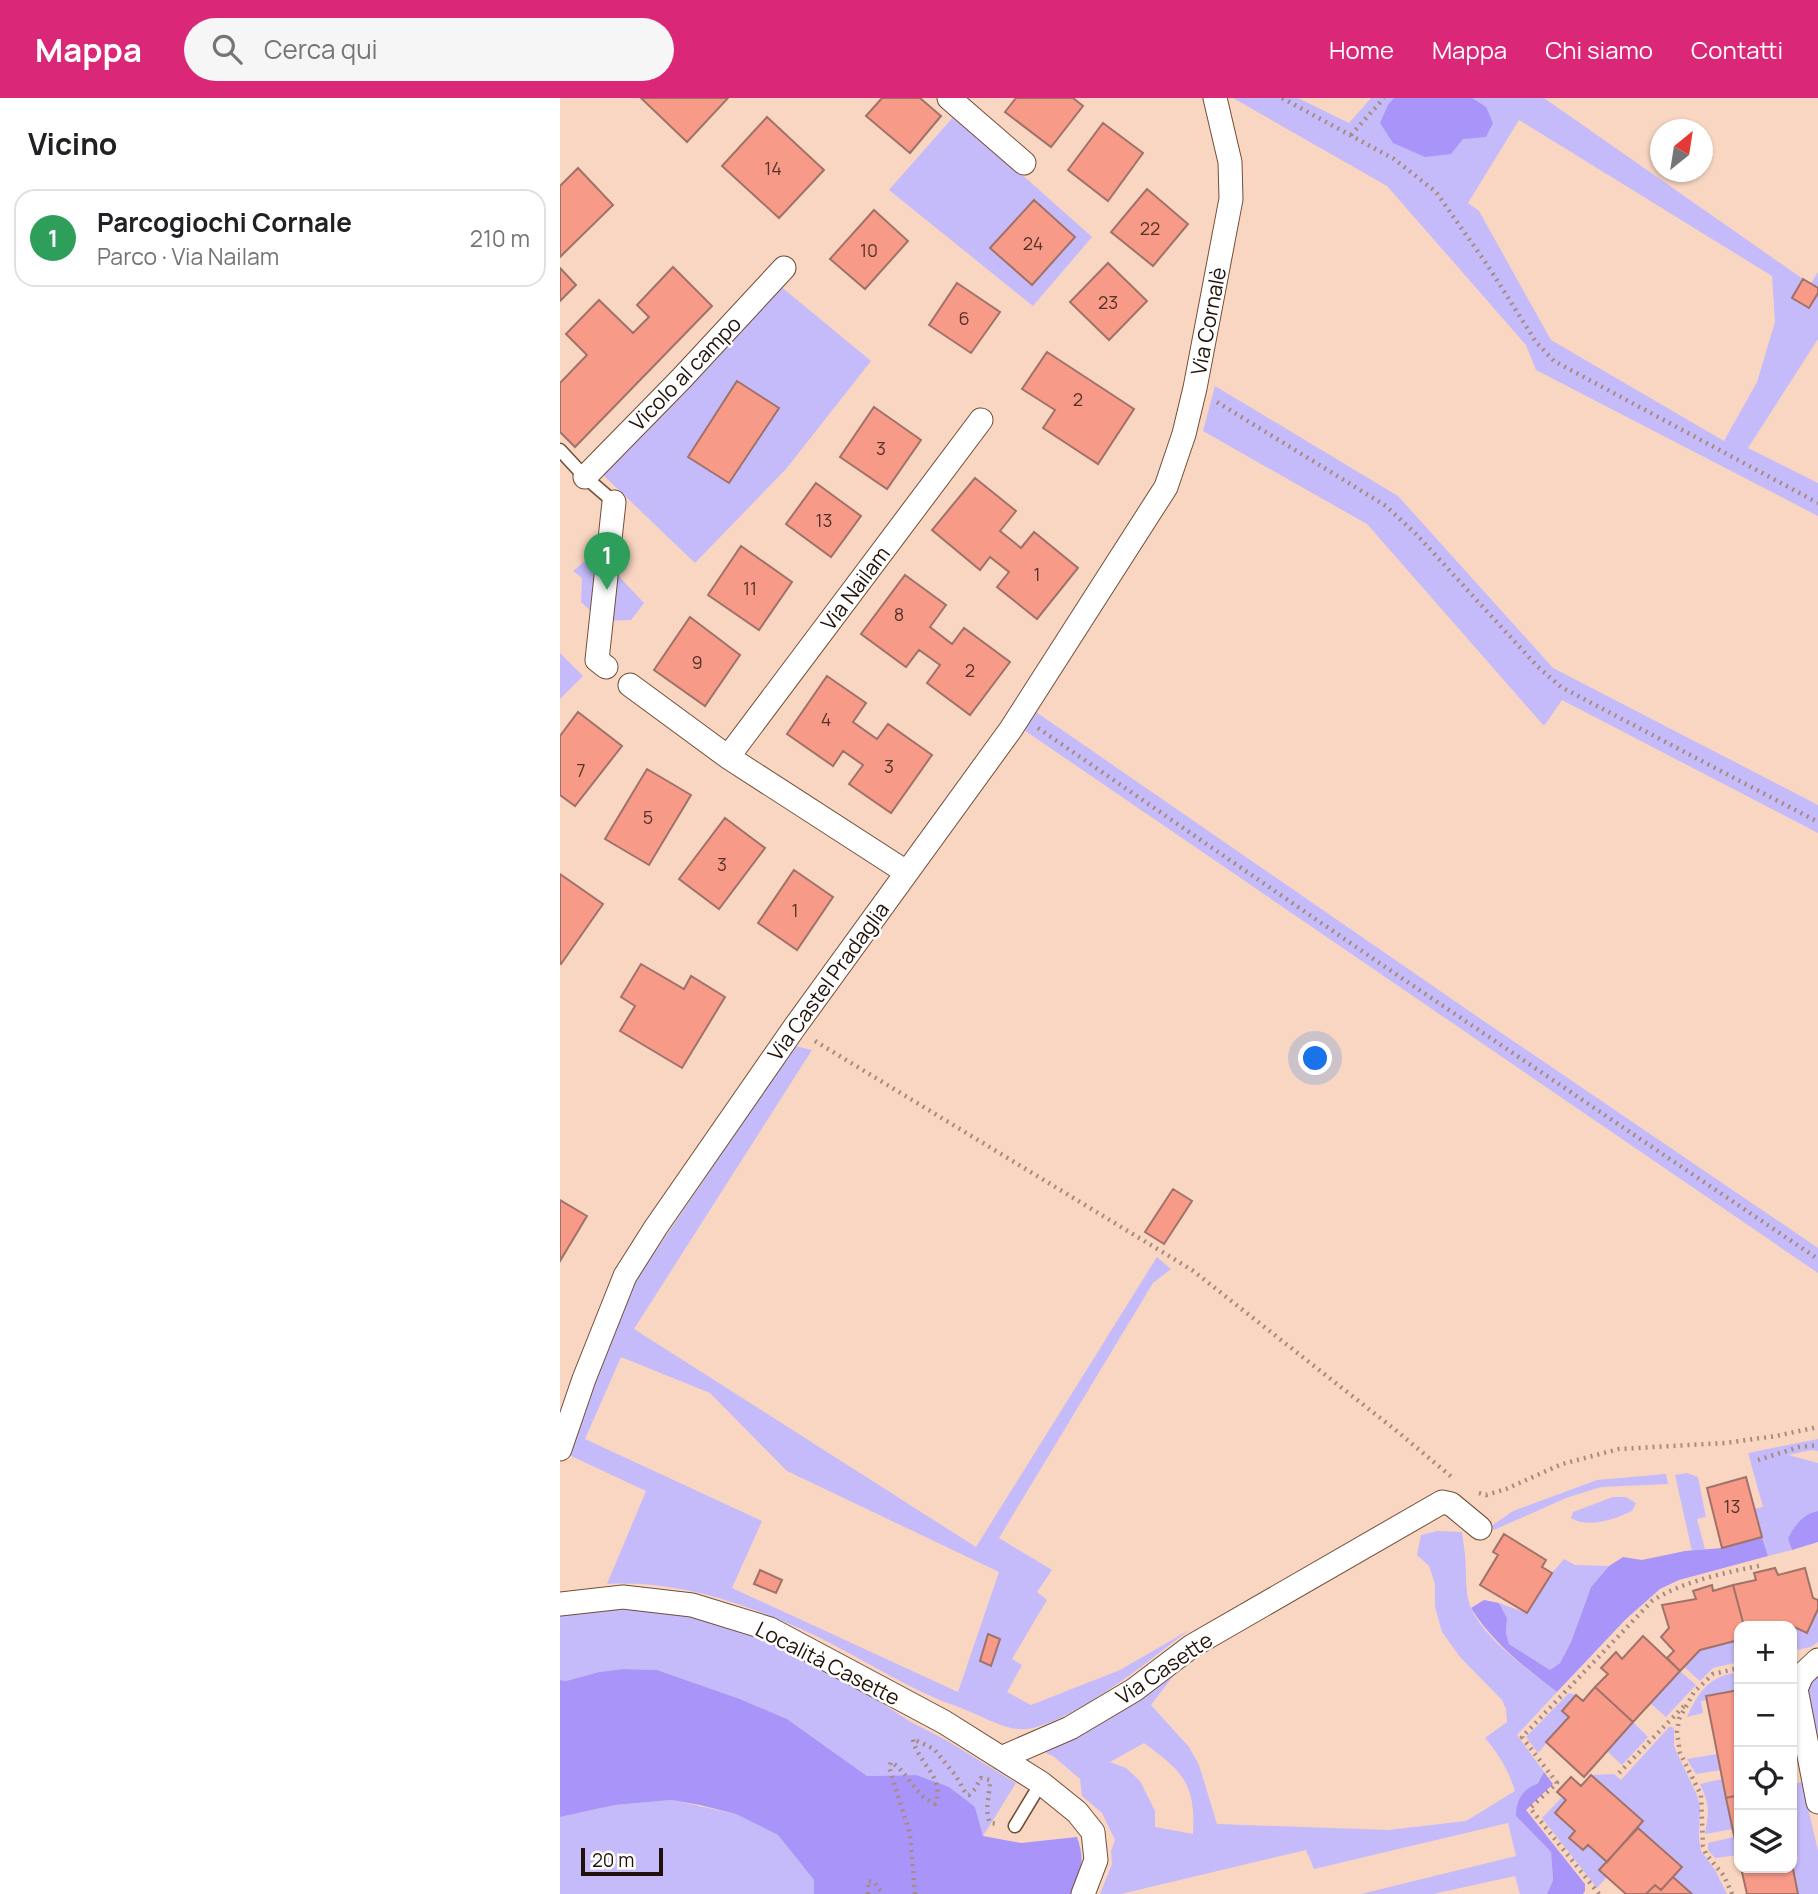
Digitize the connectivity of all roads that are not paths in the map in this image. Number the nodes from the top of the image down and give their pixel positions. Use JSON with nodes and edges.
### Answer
{"nodes":[{"id":1,"x":949,"y":98,"type":"edge"},
{"id":2,"x":1215,"y":98,"type":"edge"},
{"id":3,"x":1024,"y":163,"type":"dead end"},
{"id":4,"x":784,"y":268,"type":"dead end"},
{"id":5,"x":981,"y":419,"type":"dead end"},
{"id":6,"x":560,"y":450,"type":"edge"},
{"id":7,"x":585,"y":477,"type":"junction"},
{"id":8,"x":614,"y":502,"type":"joint"},
{"id":9,"x":1137,"y":533,"type":"joint"},
{"id":10,"x":606,"y":667,"type":"dead end"},
{"id":11,"x":629,"y":684,"type":"dead end"},
{"id":12,"x":729,"y":757,"type":"junction"},
{"id":13,"x":906,"y":872,"type":"junction"},
{"id":14,"x":560,"y":1449,"type":"edge"},
{"id":15,"x":1480,"y":1528,"type":"dead end"},
{"id":16,"x":560,"y":1604,"type":"edge"},
{"id":17,"x":1818,"y":1660,"type":"edge"},
{"id":18,"x":1001,"y":1758,"type":"junction"},
{"id":19,"x":1041,"y":1783,"type":"junction"},
{"id":20,"x":1818,"y":1802,"type":"edge"},
{"id":21,"x":1015,"y":1826,"type":"dead end"},
{"id":22,"x":1083,"y":1894,"type":"edge"}],
"edges":[{"from":1,"to":3,"type":"street"},
{"from":2,"to":9,"type":"street","name":"Via Cornalè"},
{"from":4,"to":7,"type":"street","name":"Vicolo al campo"},
{"from":5,"to":12,"type":"street","name":"Via Nailam"},
{"from":6,"to":7,"type":"lane"},
{"from":7,"to":8,"type":"lane"},
{"from":8,"to":10,"type":"street"},
{"from":9,"to":13,"type":"street","name":"Via Castel Pradaglia"},
{"from":11,"to":12,"type":"street"},
{"from":12,"to":13,"type":"street"},
{"from":13,"to":14,"type":"street","name":"Via Castel Pradaglia"},
{"from":15,"to":18,"type":"street","name":"Via Casette"},
{"from":16,"to":18,"type":"street","name":"Località Casette"},
{"from":17,"to":20,"type":"street"},
{"from":18,"to":19,"type":"street"},
{"from":19,"to":21,"type":"lane"},
{"from":19,"to":22,"type":"street"}]}
